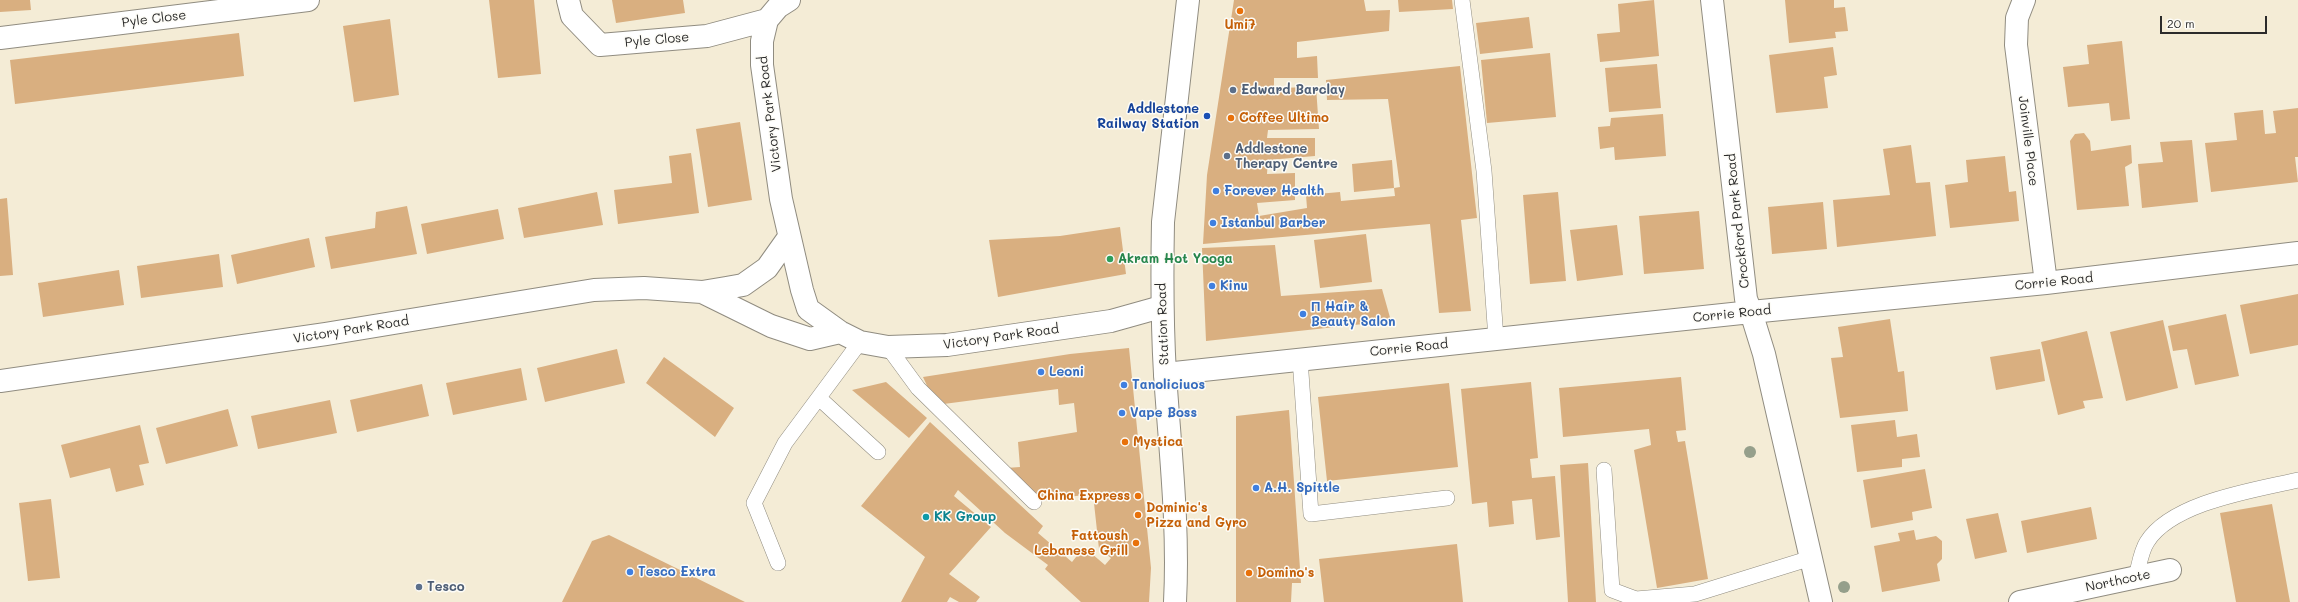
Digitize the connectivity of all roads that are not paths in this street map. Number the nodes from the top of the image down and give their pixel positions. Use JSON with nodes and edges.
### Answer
{"nodes":[{"id":1,"x":308,"y":0,"type":"edge"},
{"id":2,"x":568,"y":0,"type":"edge"},
{"id":3,"x":789,"y":0,"type":"edge"},
{"id":4,"x":1188,"y":0,"type":"edge"},
{"id":5,"x":1462,"y":0,"type":"edge"},
{"id":6,"x":1712,"y":0,"type":"edge"},
{"id":7,"x":2024,"y":0,"type":"edge"},
{"id":8,"x":767,"y":20,"type":"junction"},
{"id":9,"x":0,"y":38,"type":"edge"},
{"id":10,"x":790,"y":237,"type":"junction"},
{"id":11,"x":2298,"y":253,"type":"edge"},
{"id":12,"x":2046,"y":283,"type":"junction"},
{"id":13,"x":702,"y":292,"type":"junction"},
{"id":14,"x":1161,"y":306,"type":"junction"},
{"id":15,"x":1751,"y":312,"type":"junction"},
{"id":16,"x":840,"y":332,"type":"junction"},
{"id":17,"x":1496,"y":339,"type":"junction"},
{"id":18,"x":860,"y":342,"type":"junction"},
{"id":19,"x":888,"y":347,"type":"junction"},
{"id":20,"x":1300,"y":360,"type":"junction"},
{"id":21,"x":1165,"y":374,"type":"junction"},
{"id":22,"x":0,"y":381,"type":"edge"},
{"id":23,"x":819,"y":398,"type":"junction"},
{"id":24,"x":878,"y":452,"type":"dead end"},
{"id":25,"x":1604,"y":470,"type":"dead end"},
{"id":26,"x":2298,"y":480,"type":"edge"},
{"id":27,"x":1447,"y":498,"type":"dead end"},
{"id":28,"x":1034,"y":502,"type":"dead end"},
{"id":29,"x":1811,"y":558,"type":"junction"},
{"id":30,"x":778,"y":563,"type":"dead end"},
{"id":31,"x":2170,"y":570,"type":"dead end"},
{"id":32,"x":2136,"y":577,"type":"junction"},
{"id":33,"x":1175,"y":602,"type":"edge"},
{"id":34,"x":1821,"y":602,"type":"edge"},
{"id":35,"x":2020,"y":602,"type":"edge"}],
"edges":[{"from":1,"to":9,"type":"street","name":"Pyle Close"},
{"from":2,"to":8,"type":"street","name":"Pyle Close"},
{"from":3,"to":8,"type":"street"},
{"from":4,"to":14,"type":"street","name":"Station Road"},
{"from":5,"to":17,"type":"lane"},
{"from":6,"to":15,"type":"street","name":"Crockford Park Road"},
{"from":7,"to":12,"type":"street","name":"Joinville Place"},
{"from":8,"to":10,"type":"street","name":"Victory Park Road"},
{"from":10,"to":13,"type":"street","name":"Victory Park Road"},
{"from":10,"to":16,"type":"street","name":"Victory Park Road"},
{"from":11,"to":12,"type":"street","name":"Corrie Road"},
{"from":12,"to":15,"type":"street","name":"Corrie Road"},
{"from":13,"to":16,"type":"street","name":"Victory Park Road"},
{"from":13,"to":22,"type":"street","name":"Victory Park Road"},
{"from":14,"to":19,"type":"street","name":"Victory Park Road"},
{"from":14,"to":21,"type":"street","name":"Station Road"},
{"from":15,"to":17,"type":"street","name":"Corrie Road"},
{"from":15,"to":29,"type":"street","name":"Crockford Park Road"},
{"from":16,"to":18,"type":"street","name":"Victory Park Road"},
{"from":17,"to":20,"type":"street","name":"Corrie Road"},
{"from":18,"to":19,"type":"street","name":"Victory Park Road"},
{"from":18,"to":23,"type":"lane"},
{"from":19,"to":28,"type":"lane"},
{"from":20,"to":21,"type":"street","name":"Corrie Road"},
{"from":20,"to":27,"type":"lane"},
{"from":21,"to":33,"type":"street","name":"Station Road"},
{"from":23,"to":24,"type":"lane"},
{"from":23,"to":30,"type":"lane"},
{"from":25,"to":29,"type":"lane"},
{"from":26,"to":32,"type":"lane"},
{"from":29,"to":34,"type":"street","name":"Crockford Park Road"},
{"from":31,"to":32,"type":"street","name":"Northcote"},
{"from":32,"to":35,"type":"street","name":"Northcote"}]}
